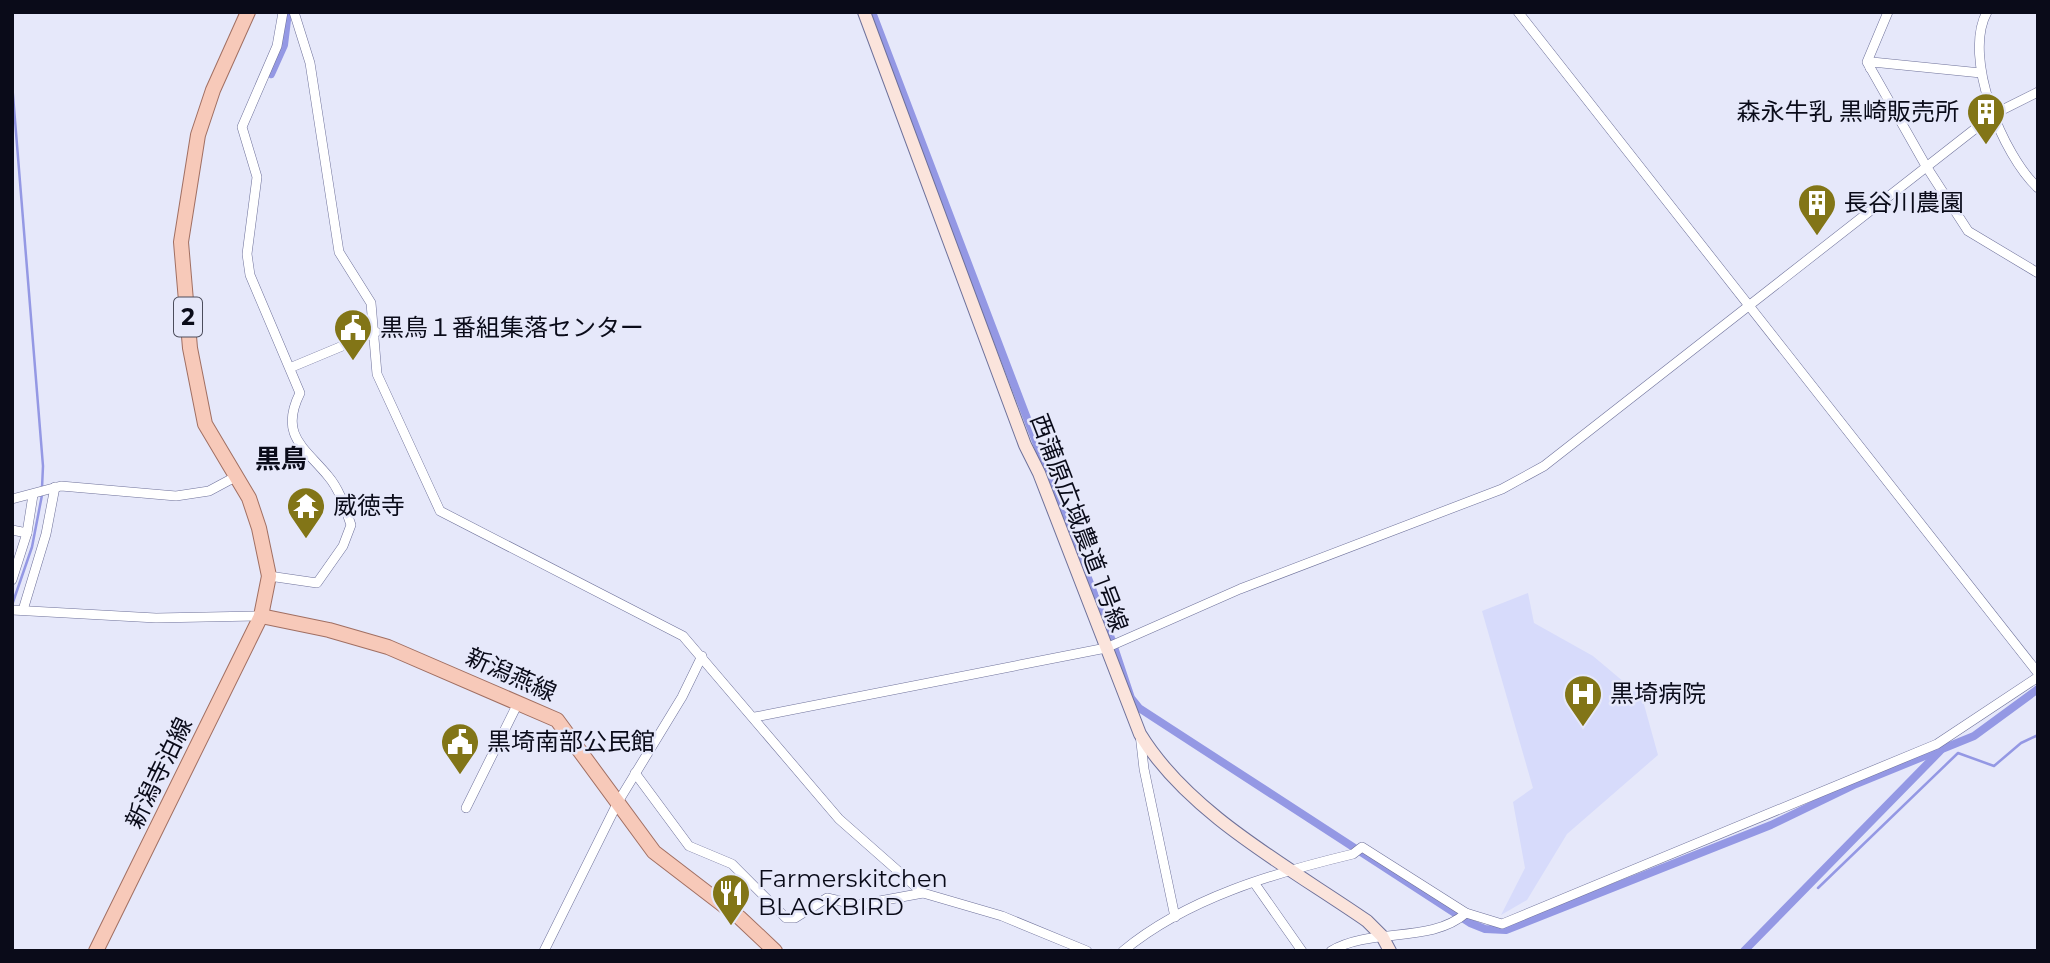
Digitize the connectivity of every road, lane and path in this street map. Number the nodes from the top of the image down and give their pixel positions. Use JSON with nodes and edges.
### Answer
{"nodes":[{"id":1,"x":248,"y":12,"type":"edge"},
{"id":2,"x":284,"y":12,"type":"edge"},
{"id":3,"x":294,"y":12,"type":"edge"},
{"id":4,"x":864,"y":12,"type":"edge"},
{"id":5,"x":1518,"y":12,"type":"edge"},
{"id":6,"x":1888,"y":12,"type":"edge"},
{"id":7,"x":1987,"y":12,"type":"edge"},
{"id":8,"x":1870,"y":68,"type":"junction"},
{"id":9,"x":1981,"y":73,"type":"junction"},
{"id":10,"x":2038,"y":92,"type":"edge"},
{"id":11,"x":1994,"y":114,"type":"junction"},
{"id":12,"x":1926,"y":166,"type":"junction"},
{"id":13,"x":2038,"y":188,"type":"edge"},
{"id":14,"x":2038,"y":273,"type":"edge"},
{"id":15,"x":1749,"y":306,"type":"junction"},
{"id":16,"x":376,"y":332,"type":"junction"},
{"id":17,"x":292,"y":367,"type":"junction"},
{"id":18,"x":237,"y":477,"type":"junction"},
{"id":19,"x":53,"y":488,"type":"junction"},
{"id":20,"x":35,"y":494,"type":"junction"},
{"id":21,"x":12,"y":499,"type":"edge"},
{"id":22,"x":12,"y":530,"type":"edge"},
{"id":23,"x":27,"y":533,"type":"junction"},
{"id":24,"x":269,"y":576,"type":"junction"},
{"id":25,"x":12,"y":580,"type":"edge"},
{"id":26,"x":18,"y":610,"type":"edge"},
{"id":27,"x":261,"y":615,"type":"junction"},
{"id":28,"x":1106,"y":648,"type":"junction"},
{"id":29,"x":702,"y":656,"type":"junction"},
{"id":30,"x":2038,"y":675,"type":"edge"},
{"id":31,"x":518,"y":702,"type":"junction"},
{"id":32,"x":755,"y":717,"type":"junction"},
{"id":33,"x":1140,"y":734,"type":"junction"},
{"id":34,"x":635,"y":773,"type":"junction"},
{"id":35,"x":618,"y":802,"type":"junction"},
{"id":36,"x":466,"y":808,"type":"dead end"},
{"id":37,"x":1295,"y":871,"type":"junction"},
{"id":38,"x":1255,"y":884,"type":"junction"},
{"id":39,"x":923,"y":893,"type":"junction"},
{"id":40,"x":1466,"y":914,"type":"junction"},
{"id":41,"x":1175,"y":917,"type":"junction"},
{"id":42,"x":1382,"y":936,"type":"junction"},
{"id":43,"x":96,"y":951,"type":"edge"},
{"id":44,"x":544,"y":951,"type":"edge"},
{"id":45,"x":775,"y":951,"type":"edge"},
{"id":46,"x":1087,"y":951,"type":"edge"},
{"id":47,"x":1123,"y":951,"type":"edge"},
{"id":48,"x":1301,"y":951,"type":"edge"},
{"id":49,"x":1331,"y":951,"type":"edge"},
{"id":50,"x":1390,"y":951,"type":"edge"}],
"edges":[{"from":1,"to":18,"type":"main road","number":"2"},
{"from":2,"to":17,"type":"street"},
{"from":3,"to":16,"type":"street"},
{"from":4,"to":28,"type":"street","name":"西蒲原広域農道 1号線"},
{"from":5,"to":15,"type":"street"},
{"from":6,"to":8,"type":"street"},
{"from":7,"to":9,"type":"street"},
{"from":8,"to":9,"type":"street"},
{"from":8,"to":12,"type":"street"},
{"from":9,"to":11,"type":"street"},
{"from":10,"to":11,"type":"street"},
{"from":11,"to":12,"type":"street"},
{"from":11,"to":13,"type":"street"},
{"from":12,"to":14,"type":"street"},
{"from":12,"to":15,"type":"street"},
{"from":15,"to":28,"type":"street"},
{"from":15,"to":30,"type":"street"},
{"from":16,"to":17,"type":"street"},
{"from":16,"to":29,"type":"street"},
{"from":17,"to":24,"type":"street"},
{"from":18,"to":19,"type":"street"},
{"from":18,"to":24,"type":"main road","number":"2"},
{"from":19,"to":20,"type":"street"},
{"from":19,"to":26,"type":"street"},
{"from":20,"to":21,"type":"street"},
{"from":20,"to":23,"type":"street"},
{"from":22,"to":23,"type":"street"},
{"from":23,"to":25,"type":"street"},
{"from":24,"to":27,"type":"main road","number":"2"},
{"from":26,"to":27,"type":"street"},
{"from":27,"to":31,"type":"main road","name":"新潟燕線"},
{"from":27,"to":43,"type":"main road","name":"新潟寺泊線","number":"2"},
{"from":28,"to":32,"type":"street"},
{"from":28,"to":33,"type":"street","name":"西蒲原広域農道 1号線"},
{"from":29,"to":32,"type":"street"},
{"from":29,"to":34,"type":"street"},
{"from":30,"to":40,"type":"street"},
{"from":31,"to":35,"type":"main road","name":"新潟燕線"},
{"from":31,"to":36,"type":"street"},
{"from":32,"to":39,"type":"street"},
{"from":33,"to":37,"type":"street","name":"西蒲原広域農道 1号線"},
{"from":33,"to":41,"type":"street"},
{"from":34,"to":35,"type":"street"},
{"from":34,"to":39,"type":"street"},
{"from":35,"to":44,"type":"street"},
{"from":35,"to":45,"type":"main road","name":"新潟燕線"},
{"from":37,"to":38,"type":"street"},
{"from":37,"to":40,"type":"street"},
{"from":37,"to":42,"type":"street","name":"西蒲原広域農道 1号線"},
{"from":38,"to":41,"type":"street"},
{"from":38,"to":48,"type":"street"},
{"from":39,"to":46,"type":"street"},
{"from":40,"to":42,"type":"street"},
{"from":41,"to":47,"type":"street"},
{"from":42,"to":49,"type":"street"},
{"from":42,"to":50,"type":"street","name":"西蒲原広域農道 1号線"}]}
